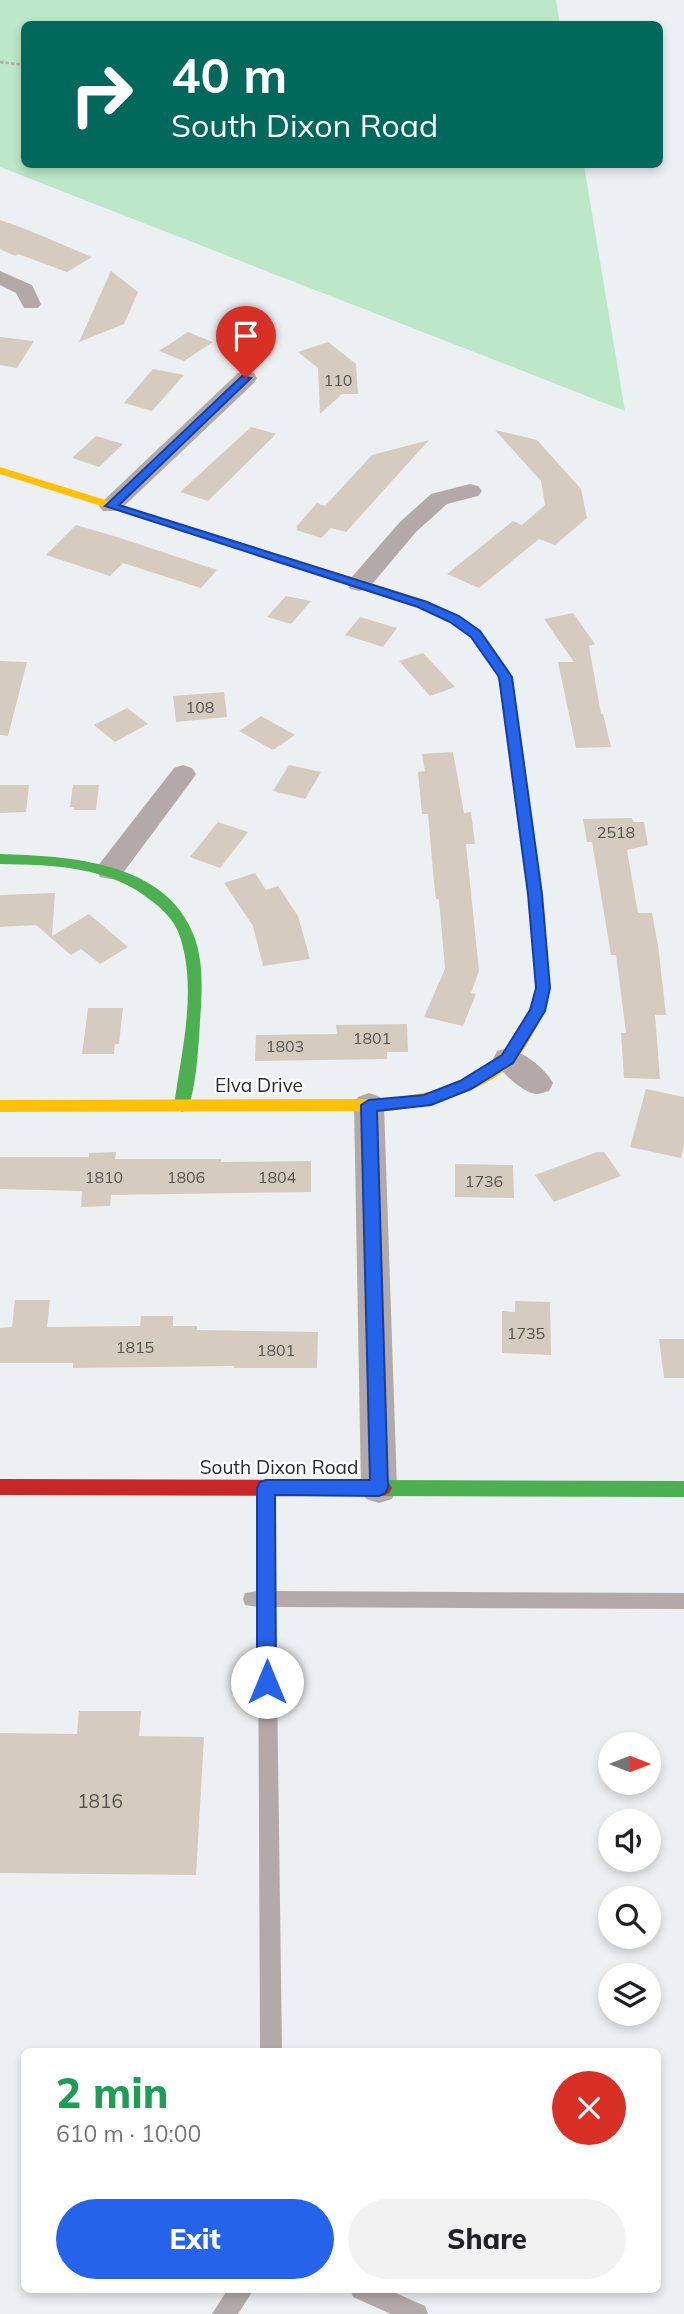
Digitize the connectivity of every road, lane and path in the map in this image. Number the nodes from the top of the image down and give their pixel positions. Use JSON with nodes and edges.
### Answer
{"nodes":[{"id":1,"x":0,"y":62,"type":"edge"},
{"id":2,"x":21,"y":65,"type":"edge"},
{"id":3,"x":0,"y":277,"type":"edge"},
{"id":4,"x":31,"y":304,"type":"dead end"},
{"id":5,"x":246,"y":378,"type":"dead end"},
{"id":6,"x":0,"y":470,"type":"edge"},
{"id":7,"x":470,"y":491,"type":"dead end"},
{"id":8,"x":111,"y":506,"type":"junction"},
{"id":9,"x":359,"y":584,"type":"junction"},
{"id":10,"x":183,"y":774,"type":"dead end"},
{"id":11,"x":0,"y":859,"type":"edge"},
{"id":12,"x":110,"y":870,"type":"junction"},
{"id":13,"x":508,"y":1059,"type":"junction"},
{"id":14,"x":538,"y":1083,"type":"dead end"},
{"id":15,"x":369,"y":1105,"type":"junction"},
{"id":16,"x":0,"y":1106,"type":"edge"},
{"id":17,"x":182,"y":1106,"type":"junction"},
{"id":18,"x":0,"y":1487,"type":"edge"},
{"id":19,"x":266,"y":1488,"type":"junction"},
{"id":20,"x":379,"y":1488,"type":"junction"},
{"id":21,"x":684,"y":1489,"type":"edge"},
{"id":22,"x":259,"y":1599,"type":"junction"},
{"id":23,"x":684,"y":1601,"type":"edge"},
{"id":24,"x":271,"y":2048,"type":"edge"},
{"id":25,"x":240,"y":2293,"type":"edge"},
{"id":26,"x":370,"y":2293,"type":"edge"},
{"id":27,"x":223,"y":2314,"type":"edge"},
{"id":28,"x":417,"y":2314,"type":"edge"}],
"edges":[{"from":1,"to":2,"type":"path"},
{"from":3,"to":4,"type":"street"},
{"from":5,"to":8,"type":"street"},
{"from":6,"to":8,"type":"street"},
{"from":7,"to":9,"type":"street"},
{"from":8,"to":9,"type":"street"},
{"from":9,"to":13,"type":"street"},
{"from":10,"to":12,"type":"street"},
{"from":11,"to":12,"type":"street"},
{"from":12,"to":17,"type":"street"},
{"from":13,"to":14,"type":"street"},
{"from":13,"to":15,"type":"street","name":"Elva Drive"},
{"from":15,"to":17,"type":"street","name":"Elva Drive"},
{"from":15,"to":20,"type":"street"},
{"from":16,"to":17,"type":"street","name":"Elva Drive"},
{"from":18,"to":19,"type":"street","name":"South Dixon Road"},
{"from":19,"to":20,"type":"street","name":"South Dixon Road"},
{"from":19,"to":22,"type":"lane"},
{"from":20,"to":21,"type":"street","name":"South Dixon Road"},
{"from":22,"to":23,"type":"lane"},
{"from":22,"to":24,"type":"lane"},
{"from":25,"to":27,"type":"lane"},
{"from":26,"to":28,"type":"lane"}]}
